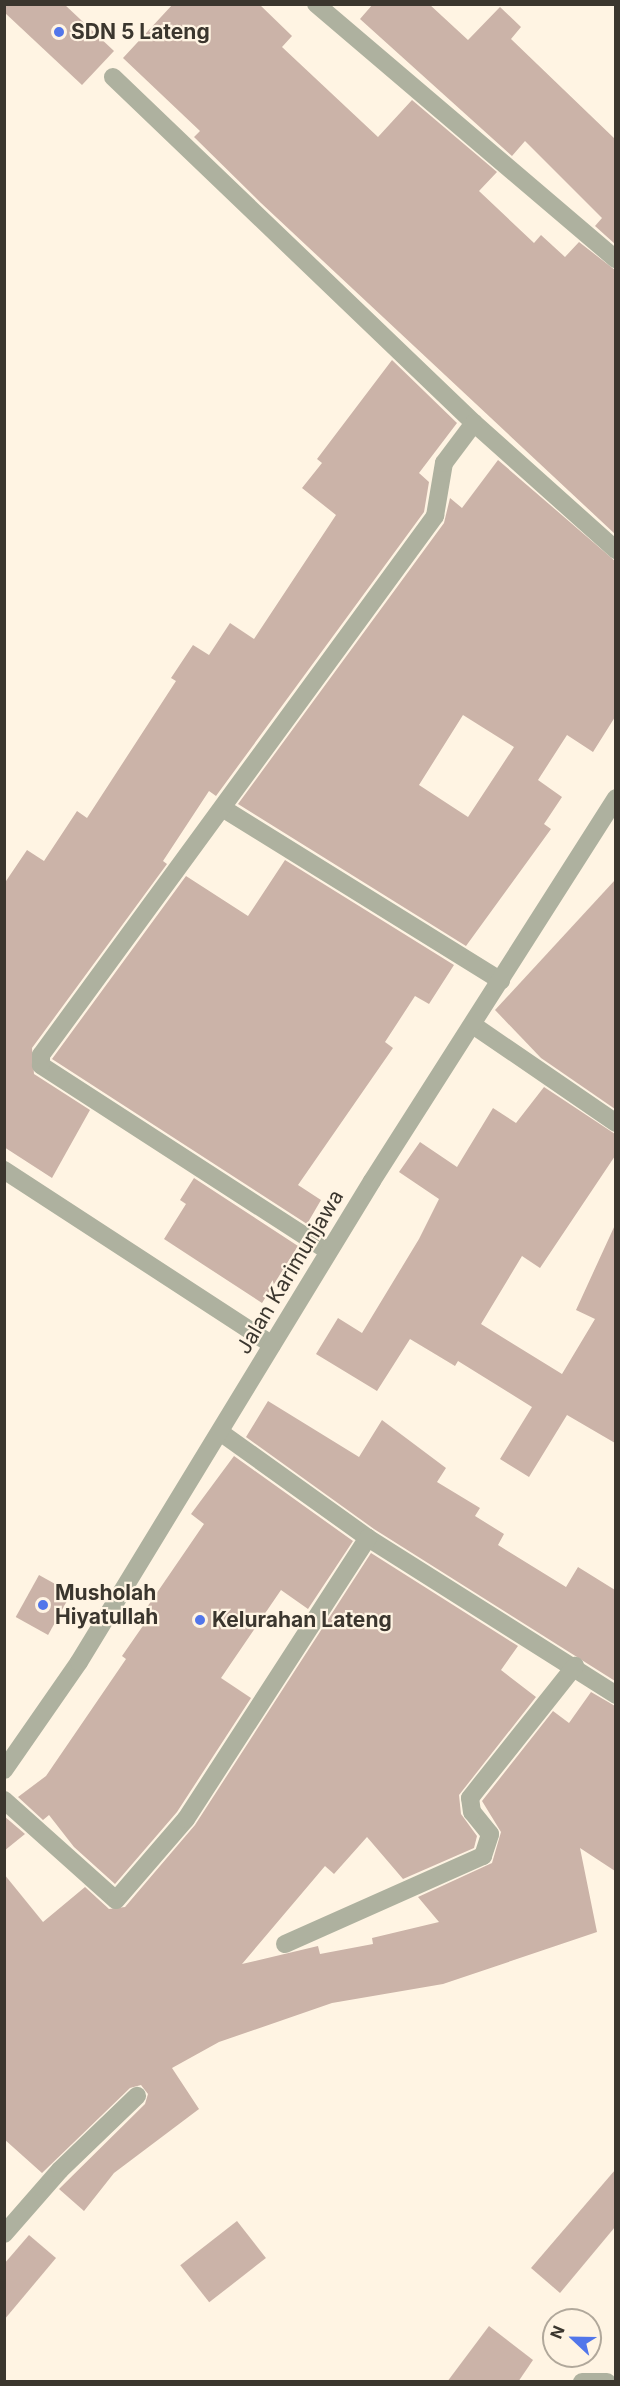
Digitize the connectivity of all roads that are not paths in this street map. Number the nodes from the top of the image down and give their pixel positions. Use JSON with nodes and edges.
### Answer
{"nodes":[{"id":1,"x":316,"y":4,"type":"edge"},
{"id":2,"x":113,"y":77,"type":"dead end"},
{"id":3,"x":615,"y":259,"type":"edge"},
{"id":4,"x":474,"y":423,"type":"junction"},
{"id":5,"x":615,"y":550,"type":"edge"},
{"id":6,"x":615,"y":798,"type":"edge"},
{"id":7,"x":224,"y":809,"type":"junction"},
{"id":8,"x":501,"y":981,"type":"junction"},
{"id":9,"x":473,"y":1025,"type":"junction"},
{"id":10,"x":615,"y":1123,"type":"edge"},
{"id":11,"x":4,"y":1170,"type":"edge"},
{"id":12,"x":328,"y":1251,"type":"junction"},
{"id":13,"x":272,"y":1345,"type":"junction"},
{"id":14,"x":220,"y":1432,"type":"junction"},
{"id":15,"x":368,"y":1538,"type":"junction"},
{"id":16,"x":575,"y":1666,"type":"junction"},
{"id":17,"x":615,"y":1695,"type":"edge"},
{"id":18,"x":4,"y":1770,"type":"edge"},
{"id":19,"x":4,"y":1800,"type":"edge"},
{"id":20,"x":285,"y":1944,"type":"dead end"},
{"id":21,"x":137,"y":2096,"type":"dead end"},
{"id":22,"x":4,"y":2234,"type":"edge"},
{"id":23,"x":582,"y":2382,"type":"edge"},
{"id":24,"x":607,"y":2382,"type":"edge"}],
"edges":[{"from":1,"to":3,"type":"street"},
{"from":2,"to":4,"type":"street"},
{"from":4,"to":5,"type":"street"},
{"from":4,"to":7,"type":"street"},
{"from":6,"to":8,"type":"street","name":"Jalan Karimunjawa"},
{"from":7,"to":8,"type":"street"},
{"from":7,"to":12,"type":"street"},
{"from":8,"to":9,"type":"street","name":"Jalan Karimunjawa"},
{"from":9,"to":10,"type":"street"},
{"from":9,"to":12,"type":"street","name":"Jalan Karimunjawa"},
{"from":11,"to":13,"type":"street"},
{"from":12,"to":13,"type":"street","name":"Jalan Karimunjawa"},
{"from":13,"to":14,"type":"street","name":"Jalan Karimunjawa"},
{"from":14,"to":15,"type":"street"},
{"from":14,"to":18,"type":"street","name":"Jalan Karimunjawa"},
{"from":15,"to":16,"type":"street"},
{"from":15,"to":19,"type":"street"},
{"from":16,"to":17,"type":"street"},
{"from":16,"to":20,"type":"street"},
{"from":21,"to":22,"type":"street"},
{"from":23,"to":24,"type":"street"}]}
